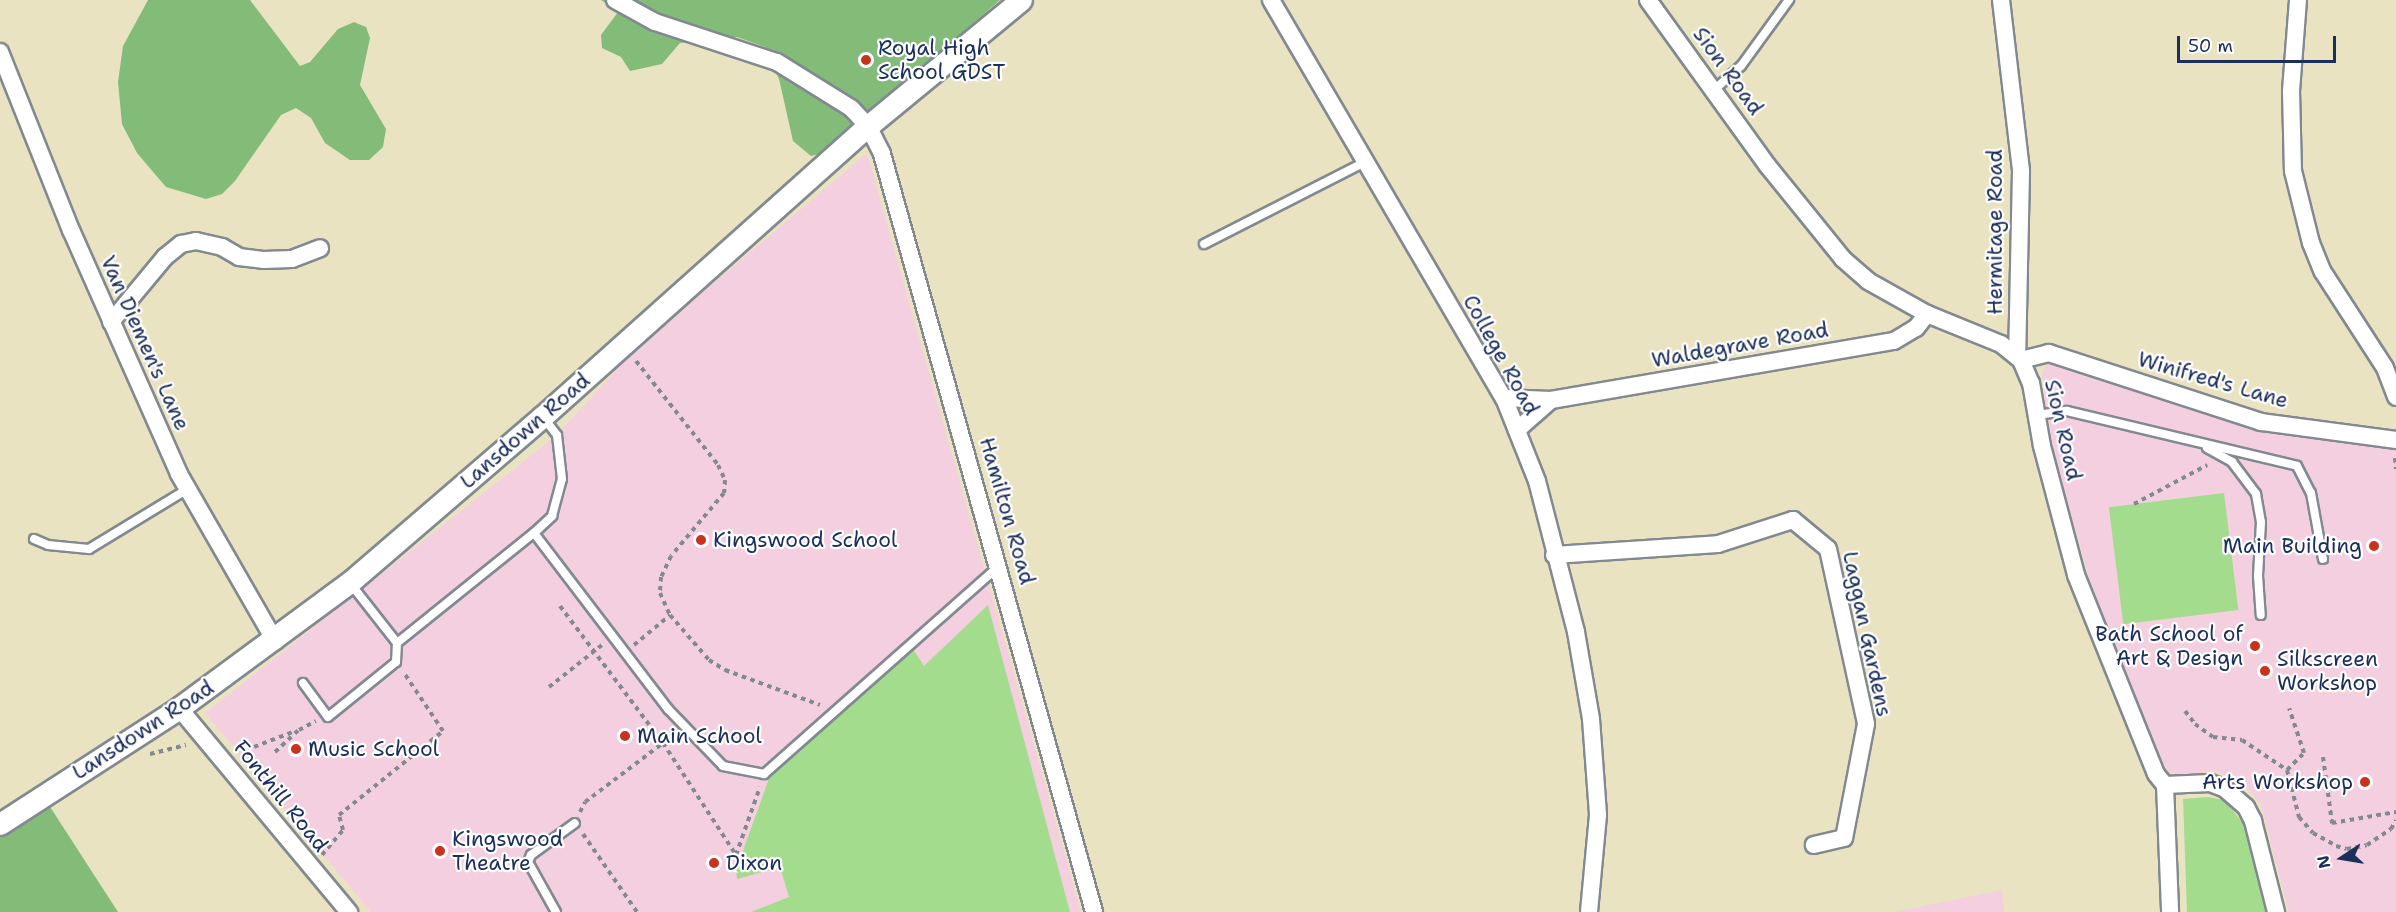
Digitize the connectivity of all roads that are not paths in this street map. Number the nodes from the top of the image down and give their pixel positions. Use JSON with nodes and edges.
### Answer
{"nodes":[{"id":1,"x":615,"y":0,"type":"edge"},
{"id":2,"x":1021,"y":0,"type":"edge"},
{"id":3,"x":1271,"y":0,"type":"edge"},
{"id":4,"x":1648,"y":0,"type":"edge"},
{"id":5,"x":1789,"y":0,"type":"edge"},
{"id":6,"x":2001,"y":0,"type":"edge"},
{"id":7,"x":2298,"y":0,"type":"edge"},
{"id":8,"x":0,"y":52,"type":"edge"},
{"id":9,"x":1714,"y":90,"type":"junction"},
{"id":10,"x":868,"y":126,"type":"junction"},
{"id":11,"x":1363,"y":163,"type":"junction"},
{"id":12,"x":1204,"y":244,"type":"dead end"},
{"id":13,"x":320,"y":248,"type":"dead end"},
{"id":14,"x":1927,"y":314,"type":"junction"},
{"id":15,"x":111,"y":322,"type":"junction"},
{"id":16,"x":2019,"y":358,"type":"junction"},
{"id":17,"x":2396,"y":397,"type":"edge"},
{"id":18,"x":1504,"y":398,"type":"junction"},
{"id":19,"x":1551,"y":400,"type":"junction"},
{"id":20,"x":2037,"y":415,"type":"junction"},
{"id":21,"x":542,"y":417,"type":"junction"},
{"id":22,"x":1517,"y":430,"type":"junction"},
{"id":23,"x":2396,"y":440,"type":"edge"},
{"id":24,"x":2199,"y":443,"type":"junction"},
{"id":25,"x":186,"y":490,"type":"junction"},
{"id":26,"x":534,"y":534,"type":"junction"},
{"id":27,"x":34,"y":539,"type":"dead end"},
{"id":28,"x":1554,"y":555,"type":"junction"},
{"id":29,"x":2323,"y":560,"type":"dead end"},
{"id":30,"x":999,"y":566,"type":"junction"},
{"id":31,"x":350,"y":582,"type":"junction"},
{"id":32,"x":2261,"y":615,"type":"dead end"},
{"id":33,"x":275,"y":640,"type":"junction"},
{"id":34,"x":397,"y":643,"type":"junction"},
{"id":35,"x":303,"y":683,"type":"dead end"},
{"id":36,"x":179,"y":708,"type":"junction"},
{"id":37,"x":2165,"y":785,"type":"junction"},
{"id":38,"x":575,"y":823,"type":"road end"},
{"id":39,"x":0,"y":824,"type":"edge"},
{"id":40,"x":1814,"y":845,"type":"dead end"},
{"id":41,"x":349,"y":912,"type":"edge"},
{"id":42,"x":556,"y":912,"type":"edge"},
{"id":43,"x":1094,"y":912,"type":"edge"},
{"id":44,"x":1589,"y":912,"type":"edge"},
{"id":45,"x":2170,"y":912,"type":"edge"},
{"id":46,"x":2276,"y":912,"type":"edge"}],
"edges":[{"from":1,"to":10,"type":"street","name":"Hamilton Road"},
{"from":2,"to":10,"type":"street","name":"Lansdown Road"},
{"from":3,"to":11,"type":"street","name":"College Road"},
{"from":4,"to":9,"type":"street","name":"Sion Road"},
{"from":5,"to":9,"type":"lane"},
{"from":6,"to":16,"type":"street","name":"Hermitage Road"},
{"from":7,"to":17,"type":"street"},
{"from":8,"to":15,"type":"street","name":"Van Diemen's Lane"},
{"from":9,"to":14,"type":"street","name":"Sion Road"},
{"from":10,"to":21,"type":"street","name":"Lansdown Road"},
{"from":10,"to":30,"type":"street","name":"Hamilton Road"},
{"from":11,"to":12,"type":"lane"},
{"from":11,"to":18,"type":"street","name":"College Road"},
{"from":13,"to":15,"type":"street"},
{"from":14,"to":16,"type":"street","name":"Sion Road"},
{"from":14,"to":19,"type":"street","name":"Waldegrave Road"},
{"from":15,"to":25,"type":"street","name":"Van Diemen's Lane"},
{"from":16,"to":20,"type":"street","name":"Sion Road"},
{"from":16,"to":23,"type":"street","name":"Winifred's Lane"},
{"from":18,"to":19,"type":"street","name":"Waldegrave Road"},
{"from":18,"to":22,"type":"street","name":"College Road"},
{"from":19,"to":22,"type":"street"},
{"from":20,"to":24,"type":"lane"},
{"from":20,"to":37,"type":"street","name":"Sion Road"},
{"from":21,"to":26,"type":"lane"},
{"from":21,"to":31,"type":"street","name":"Lansdown Road"},
{"from":22,"to":28,"type":"street","name":"College Road"},
{"from":24,"to":29,"type":"lane"},
{"from":24,"to":32,"type":"lane"},
{"from":25,"to":27,"type":"lane"},
{"from":25,"to":33,"type":"street","name":"Van Diemen's Lane"},
{"from":26,"to":30,"type":"lane"},
{"from":26,"to":34,"type":"lane"},
{"from":28,"to":40,"type":"street","name":"Laggan Gardens"},
{"from":28,"to":44,"type":"street","name":"College Road"},
{"from":30,"to":43,"type":"street","name":"Hamilton Road"},
{"from":31,"to":33,"type":"street","name":"Lansdown Road"},
{"from":31,"to":34,"type":"lane"},
{"from":33,"to":36,"type":"street","name":"Lansdown Road"},
{"from":34,"to":35,"type":"lane"},
{"from":36,"to":39,"type":"street","name":"Lansdown Road"},
{"from":36,"to":41,"type":"street","name":"Fonthill Road"},
{"from":37,"to":45,"type":"street"},
{"from":37,"to":46,"type":"street"},
{"from":38,"to":42,"type":"lane"}]}
